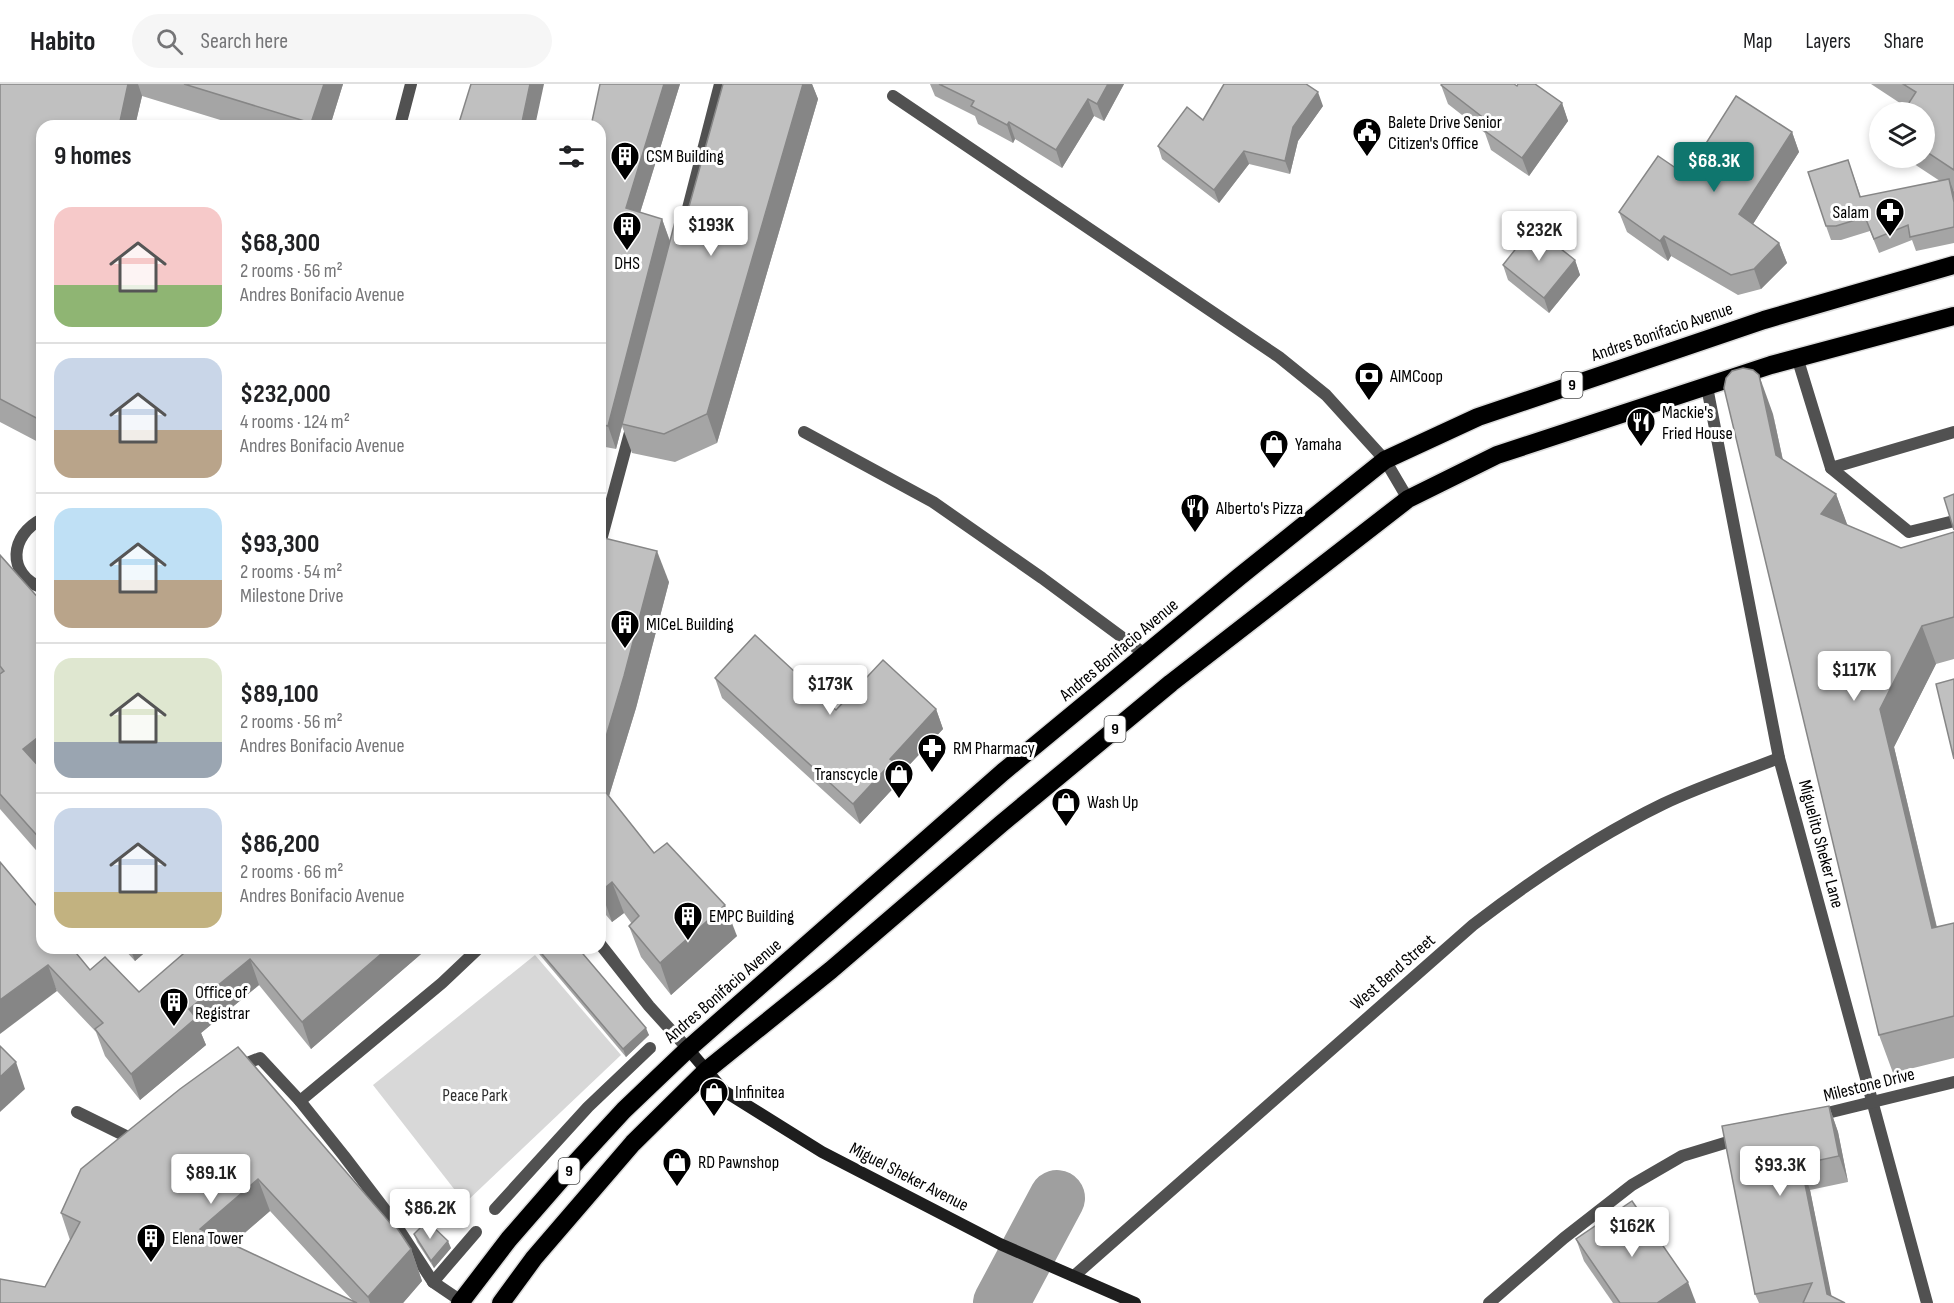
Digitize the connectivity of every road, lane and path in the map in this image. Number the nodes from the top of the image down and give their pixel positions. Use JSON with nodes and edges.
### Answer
{"nodes":[{"id":1,"x":411,"y":84,"type":"edge"},
{"id":2,"x":720,"y":84,"type":"edge"},
{"id":3,"x":893,"y":96,"type":"dead end"},
{"id":4,"x":402,"y":120,"type":"edge"},
{"id":5,"x":684,"y":223,"type":"edge"},
{"id":6,"x":1954,"y":265,"type":"edge"},
{"id":7,"x":1954,"y":316,"type":"edge"},
{"id":8,"x":1797,"y":357,"type":"junction"},
{"id":9,"x":1707,"y":387,"type":"junction"},
{"id":10,"x":633,"y":418,"type":"edge"},
{"id":11,"x":804,"y":432,"type":"dead end"},
{"id":12,"x":1954,"y":432,"type":"edge"},
{"id":13,"x":1385,"y":460,"type":"junction"},
{"id":14,"x":1832,"y":468,"type":"junction"},
{"id":15,"x":1408,"y":499,"type":"junction"},
{"id":16,"x":606,"y":521,"type":"edge"},
{"id":17,"x":1954,"y":521,"type":"edge"},
{"id":18,"x":36,"y":522,"type":"edge"},
{"id":19,"x":36,"y":586,"type":"edge"},
{"id":20,"x":1146,"y":655,"type":"junction"},
{"id":21,"x":1779,"y":758,"type":"junction"},
{"id":22,"x":606,"y":952,"type":"edge"},
{"id":23,"x":473,"y":954,"type":"edge"},
{"id":24,"x":650,"y":1048,"type":"dead end"},
{"id":25,"x":688,"y":1049,"type":"junction"},
{"id":26,"x":707,"y":1070,"type":"junction"},
{"id":27,"x":226,"y":1076,"type":"edge"},
{"id":28,"x":1954,"y":1082,"type":"edge"},
{"id":29,"x":300,"y":1101,"type":"junction"},
{"id":30,"x":1872,"y":1103,"type":"junction"},
{"id":31,"x":77,"y":1112,"type":"dead end"},
{"id":32,"x":1797,"y":1121,"type":"edge"},
{"id":33,"x":1752,"y":1135,"type":"edge"},
{"id":34,"x":149,"y":1136,"type":"edge"},
{"id":35,"x":495,"y":1209,"type":"dead end"},
{"id":36,"x":476,"y":1232,"type":"dead end"},
{"id":37,"x":1074,"y":1276,"type":"junction"},
{"id":38,"x":433,"y":1282,"type":"junction"},
{"id":39,"x":460,"y":1302,"type":"edge"},
{"id":40,"x":501,"y":1303,"type":"edge"},
{"id":41,"x":1135,"y":1303,"type":"edge"},
{"id":42,"x":1489,"y":1303,"type":"edge"},
{"id":43,"x":1928,"y":1303,"type":"edge"}],
"edges":[{"from":1,"to":4,"type":"street"},
{"from":2,"to":5,"type":"street"},
{"from":3,"to":13,"type":"street"},
{"from":6,"to":13,"type":"highway","name":"Andres Bonifacio Avenue","number":"9"},
{"from":7,"to":8,"type":"highway","number":"9"},
{"from":8,"to":9,"type":"highway","number":"9"},
{"from":8,"to":14,"type":"street"},
{"from":9,"to":15,"type":"highway","number":"9"},
{"from":9,"to":21,"type":"street","name":"Miguelito Sheker Lane"},
{"from":10,"to":16,"type":"street"},
{"from":11,"to":20,"type":"street"},
{"from":12,"to":14,"type":"street"},
{"from":13,"to":15,"type":"street"},
{"from":13,"to":20,"type":"highway","name":"Andres Bonifacio Avenue","number":"9"},
{"from":14,"to":17,"type":"street"},
{"from":15,"to":26,"type":"highway","number":"9"},
{"from":18,"to":19,"type":"street"},
{"from":20,"to":25,"type":"highway","name":"Andres Bonifacio Avenue","number":"9"},
{"from":21,"to":30,"type":"street","name":"Miguelito Sheker Lane"},
{"from":21,"to":37,"type":"street","name":"West Bend Street"},
{"from":22,"to":25,"type":"street"},
{"from":23,"to":29,"type":"street"},
{"from":24,"to":35,"type":"street"},
{"from":25,"to":26,"type":"street","name":"Miguel Sheker Avenue"},
{"from":25,"to":39,"type":"highway","name":"Andres Bonifacio Avenue","number":"9"},
{"from":26,"to":37,"type":"street","name":"Miguel Sheker Avenue"},
{"from":26,"to":40,"type":"highway","number":"9"},
{"from":27,"to":29,"type":"street"},
{"from":28,"to":30,"type":"street","name":"Milestone Drive"},
{"from":29,"to":38,"type":"street"},
{"from":30,"to":32,"type":"street","name":"Milestone Drive"},
{"from":30,"to":43,"type":"street","name":"Miguelito Sheker Lane"},
{"from":31,"to":34,"type":"street"},
{"from":33,"to":42,"type":"street"},
{"from":36,"to":38,"type":"street"},
{"from":37,"to":41,"type":"street","name":"Miguel Sheker Avenue"},
{"from":38,"to":39,"type":"street"}]}
